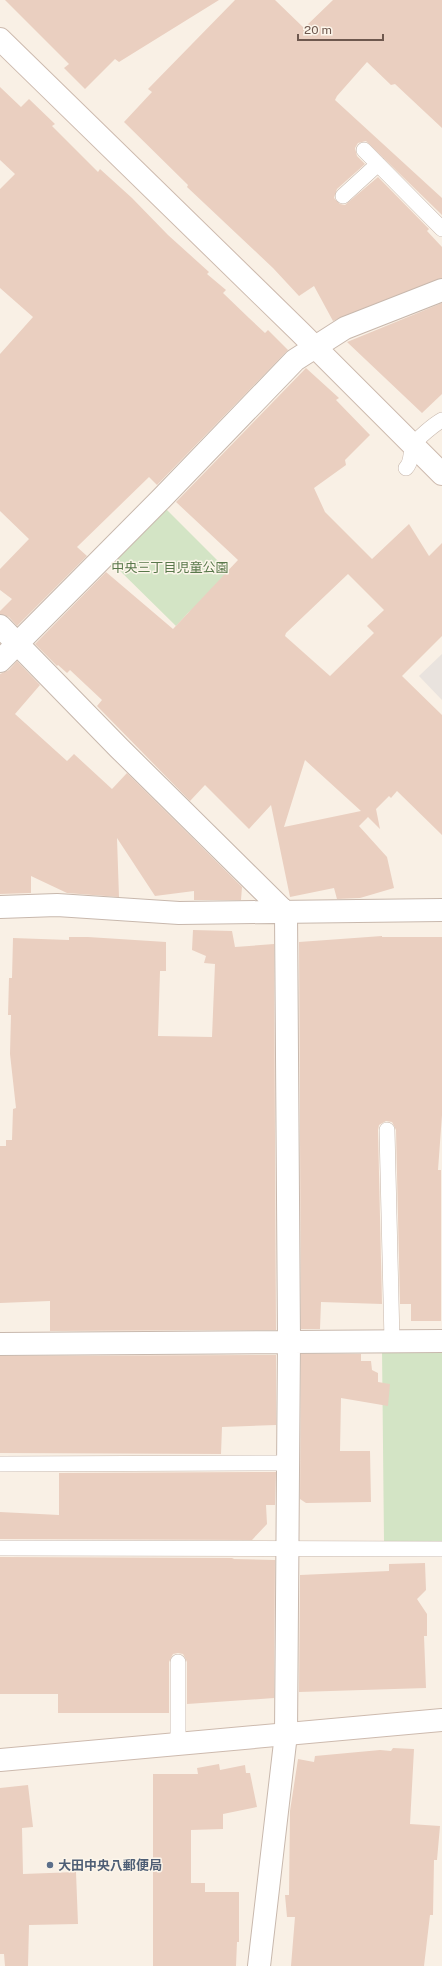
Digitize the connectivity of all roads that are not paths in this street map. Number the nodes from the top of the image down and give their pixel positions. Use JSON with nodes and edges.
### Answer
{"nodes":[{"id":1,"x":0,"y":39,"type":"edge"},
{"id":2,"x":364,"y":150,"type":"dead end"},
{"id":3,"x":378,"y":164,"type":"junction"},
{"id":4,"x":343,"y":196,"type":"dead end"},
{"id":5,"x":442,"y":228,"type":"edge"},
{"id":6,"x":442,"y":290,"type":"edge"},
{"id":7,"x":315,"y":347,"type":"junction"},
{"id":8,"x":442,"y":420,"type":"edge"},
{"id":9,"x":414,"y":445,"type":"junction"},
{"id":10,"x":406,"y":468,"type":"dead end"},
{"id":11,"x":442,"y":474,"type":"edge"},
{"id":12,"x":0,"y":626,"type":"edge"},
{"id":13,"x":17,"y":643,"type":"junction"},
{"id":14,"x":0,"y":661,"type":"edge"},
{"id":15,"x":0,"y":907,"type":"edge"},
{"id":16,"x":442,"y":910,"type":"edge"},
{"id":17,"x":286,"y":913,"type":"junction"},
{"id":18,"x":387,"y":1130,"type":"dead end"},
{"id":19,"x":392,"y":1341,"type":"junction"},
{"id":20,"x":442,"y":1341,"type":"edge"},
{"id":21,"x":289,"y":1342,"type":"junction"},
{"id":22,"x":0,"y":1344,"type":"edge"},
{"id":23,"x":288,"y":1463,"type":"junction"},
{"id":24,"x":0,"y":1464,"type":"edge"},
{"id":25,"x":0,"y":1548,"type":"edge"},
{"id":26,"x":288,"y":1549,"type":"junction"},
{"id":27,"x":442,"y":1549,"type":"edge"},
{"id":28,"x":178,"y":1662,"type":"dead end"},
{"id":29,"x":442,"y":1720,"type":"edge"},
{"id":30,"x":286,"y":1734,"type":"junction"},
{"id":31,"x":178,"y":1744,"type":"junction"},
{"id":32,"x":0,"y":1760,"type":"edge"},
{"id":33,"x":259,"y":1966,"type":"edge"}],
"edges":[{"from":1,"to":7,"type":"street"},
{"from":2,"to":3,"type":"lane"},
{"from":3,"to":4,"type":"lane"},
{"from":3,"to":5,"type":"lane"},
{"from":6,"to":7,"type":"street"},
{"from":7,"to":9,"type":"street"},
{"from":7,"to":13,"type":"street"},
{"from":8,"to":9,"type":"lane"},
{"from":9,"to":10,"type":"lane"},
{"from":9,"to":11,"type":"street"},
{"from":12,"to":13,"type":"street"},
{"from":13,"to":14,"type":"street"},
{"from":13,"to":17,"type":"street"},
{"from":15,"to":17,"type":"street"},
{"from":16,"to":17,"type":"street"},
{"from":17,"to":21,"type":"street"},
{"from":18,"to":19,"type":"lane"},
{"from":19,"to":20,"type":"street"},
{"from":19,"to":21,"type":"street"},
{"from":21,"to":22,"type":"street"},
{"from":21,"to":23,"type":"street"},
{"from":23,"to":24,"type":"lane"},
{"from":23,"to":26,"type":"street"},
{"from":25,"to":26,"type":"lane"},
{"from":26,"to":27,"type":"lane"},
{"from":26,"to":30,"type":"street"},
{"from":28,"to":31,"type":"lane"},
{"from":29,"to":30,"type":"street"},
{"from":30,"to":31,"type":"street"},
{"from":30,"to":33,"type":"street"},
{"from":31,"to":32,"type":"street"}]}
